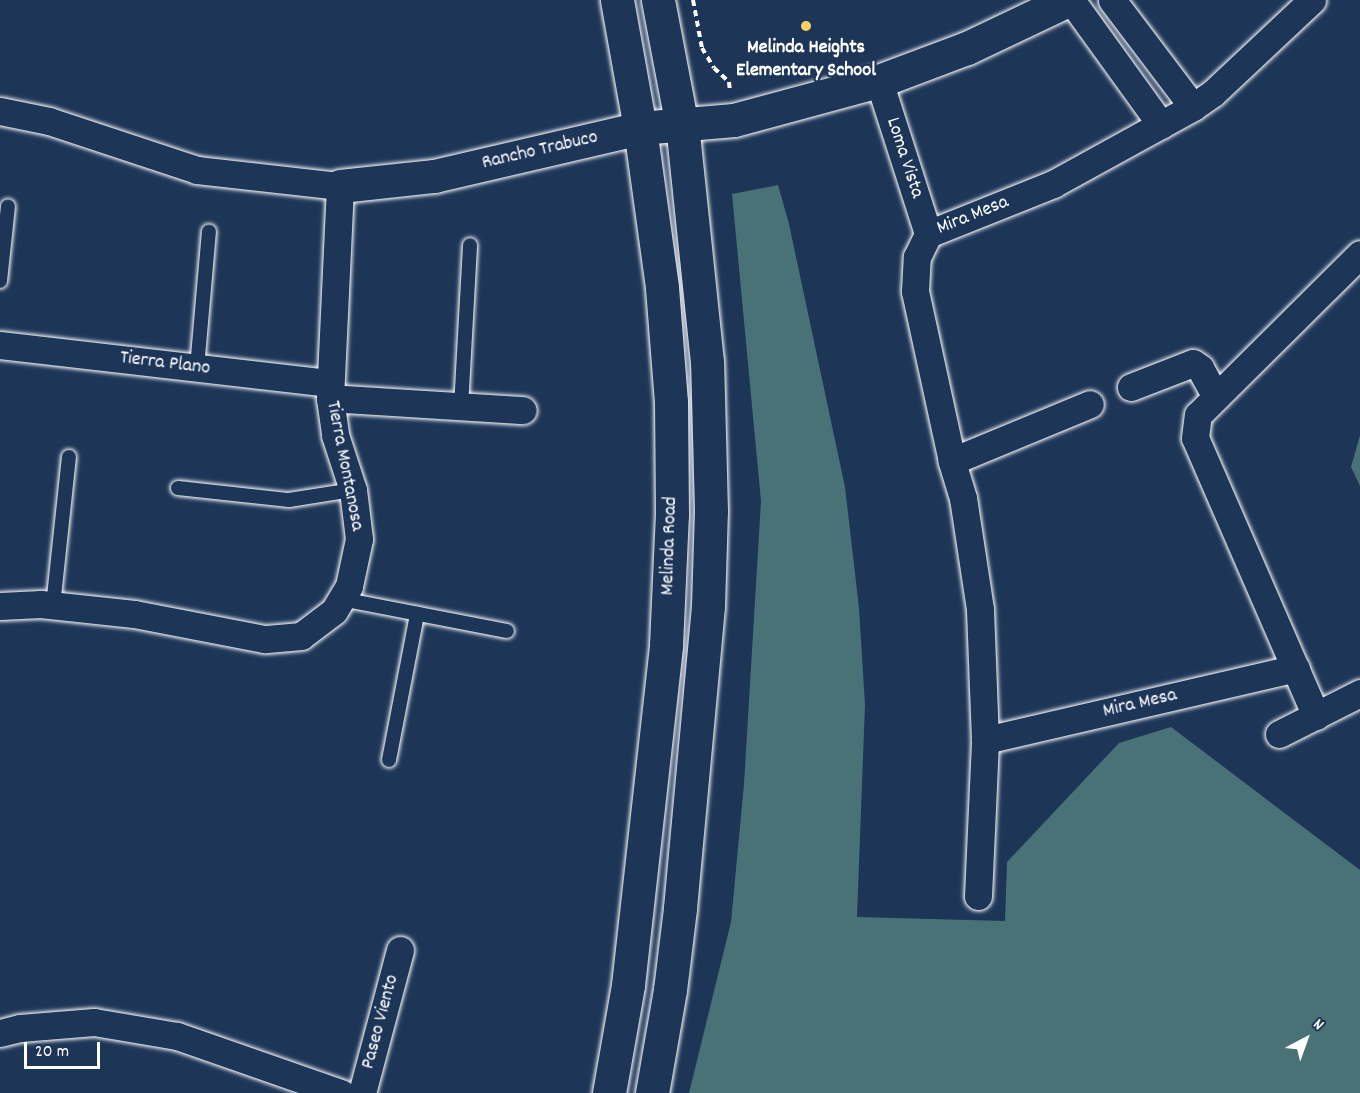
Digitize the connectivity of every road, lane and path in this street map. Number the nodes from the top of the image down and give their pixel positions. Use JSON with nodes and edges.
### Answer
{"nodes":[{"id":1,"x":617,"y":0,"type":"edge"},
{"id":2,"x":658,"y":0,"type":"edge"},
{"id":3,"x":693,"y":0,"type":"edge"},
{"id":4,"x":1070,"y":0,"type":"edge"},
{"id":5,"x":1112,"y":0,"type":"edge"},
{"id":6,"x":1312,"y":0,"type":"edge"},
{"id":7,"x":879,"y":81,"type":"junction"},
{"id":8,"x":1193,"y":107,"type":"junction"},
{"id":9,"x":0,"y":111,"type":"edge"},
{"id":10,"x":734,"y":120,"type":"junction"},
{"id":11,"x":1161,"y":125,"type":"junction"},
{"id":12,"x":682,"y":126,"type":"junction"},
{"id":13,"x":640,"y":128,"type":"junction"},
{"id":14,"x":340,"y":186,"type":"junction"},
{"id":15,"x":8,"y":206,"type":"dead end"},
{"id":16,"x":209,"y":232,"type":"dead end"},
{"id":17,"x":928,"y":234,"type":"junction"},
{"id":18,"x":470,"y":245,"type":"dead end"},
{"id":19,"x":1360,"y":254,"type":"edge"},
{"id":20,"x":0,"y":281,"type":"edge"},
{"id":21,"x":0,"y":345,"type":"edge"},
{"id":22,"x":197,"y":368,"type":"junction"},
{"id":23,"x":1131,"y":387,"type":"dead end"},
{"id":24,"x":330,"y":391,"type":"junction"},
{"id":25,"x":1216,"y":397,"type":"junction"},
{"id":26,"x":1090,"y":404,"type":"dead end"},
{"id":27,"x":461,"y":407,"type":"junction"},
{"id":28,"x":523,"y":410,"type":"dead end"},
{"id":29,"x":69,"y":458,"type":"dead end"},
{"id":30,"x":951,"y":461,"type":"junction"},
{"id":31,"x":178,"y":488,"type":"dead end"},
{"id":32,"x":353,"y":490,"type":"junction"},
{"id":33,"x":341,"y":599,"type":"junction"},
{"id":34,"x":0,"y":606,"type":"edge"},
{"id":35,"x":53,"y":606,"type":"junction"},
{"id":36,"x":417,"y":614,"type":"junction"},
{"id":37,"x":507,"y":631,"type":"dead end"},
{"id":38,"x":1296,"y":668,"type":"junction"},
{"id":39,"x":1360,"y":693,"type":"edge"},
{"id":40,"x":1316,"y":716,"type":"junction"},
{"id":41,"x":1279,"y":734,"type":"dead end"},
{"id":42,"x":985,"y":740,"type":"junction"},
{"id":43,"x":389,"y":760,"type":"dead end"},
{"id":44,"x":978,"y":896,"type":"dead end"},
{"id":45,"x":400,"y":950,"type":"dead end"},
{"id":46,"x":0,"y":1033,"type":"edge"},
{"id":47,"x":341,"y":1093,"type":"edge"},
{"id":48,"x":362,"y":1093,"type":"edge"},
{"id":49,"x":609,"y":1093,"type":"edge"},
{"id":50,"x":652,"y":1093,"type":"edge"}],
"edges":[{"from":1,"to":13,"type":"main road","name":"Melinda Road"},
{"from":2,"to":12,"type":"main road","name":"Melinda Road"},
{"from":3,"to":10,"type":"path"},
{"from":4,"to":7,"type":"main road","name":"Rancho Trabuco"},
{"from":4,"to":11,"type":"street"},
{"from":5,"to":8,"type":"street"},
{"from":6,"to":8,"type":"street","name":"Mira Mesa"},
{"from":7,"to":10,"type":"main road","name":"Rancho Trabuco"},
{"from":7,"to":17,"type":"street","name":"Loma Vista"},
{"from":8,"to":11,"type":"street","name":"Mira Mesa"},
{"from":9,"to":14,"type":"street","name":"Rancho Trabuco"},
{"from":10,"to":12,"type":"main road","name":"Rancho Trabuco"},
{"from":11,"to":17,"type":"street","name":"Mira Mesa"},
{"from":12,"to":13,"type":"main road","name":"Rancho Trabuco"},
{"from":12,"to":50,"type":"main road","name":"Melinda Road"},
{"from":13,"to":14,"type":"main road","name":"Rancho Trabuco"},
{"from":13,"to":49,"type":"main road","name":"Melinda Road"},
{"from":14,"to":24,"type":"street","name":"Tierra Montanosa"},
{"from":15,"to":20,"type":"lane"},
{"from":16,"to":22,"type":"lane"},
{"from":17,"to":30,"type":"street","name":"Mira Mesa"},
{"from":18,"to":27,"type":"lane"},
{"from":19,"to":25,"type":"street"},
{"from":21,"to":22,"type":"street","name":"Tierra Plano"},
{"from":22,"to":24,"type":"street","name":"Tierra Plano"},
{"from":23,"to":25,"type":"street"},
{"from":24,"to":27,"type":"street","name":"Tierra Plano"},
{"from":24,"to":32,"type":"street","name":"Tierra Montanosa"},
{"from":25,"to":38,"type":"street"},
{"from":26,"to":30,"type":"street"},
{"from":27,"to":28,"type":"street","name":"Tierra Plano"},
{"from":29,"to":35,"type":"lane"},
{"from":30,"to":42,"type":"street","name":"Mira Mesa"},
{"from":31,"to":32,"type":"lane"},
{"from":32,"to":33,"type":"street","name":"Tierra Montanosa"},
{"from":33,"to":35,"type":"street","name":"Tierra Montanosa"},
{"from":33,"to":36,"type":"lane"},
{"from":34,"to":35,"type":"street","name":"Tierra Montanosa"},
{"from":36,"to":37,"type":"lane"},
{"from":36,"to":43,"type":"lane"},
{"from":38,"to":40,"type":"street"},
{"from":38,"to":42,"type":"street","name":"Mira Mesa"},
{"from":39,"to":40,"type":"street"},
{"from":40,"to":41,"type":"street"},
{"from":42,"to":44,"type":"street","name":"Mira Mesa"},
{"from":45,"to":48,"type":"street","name":"Paseo Viento"},
{"from":46,"to":47,"type":"street"}]}
